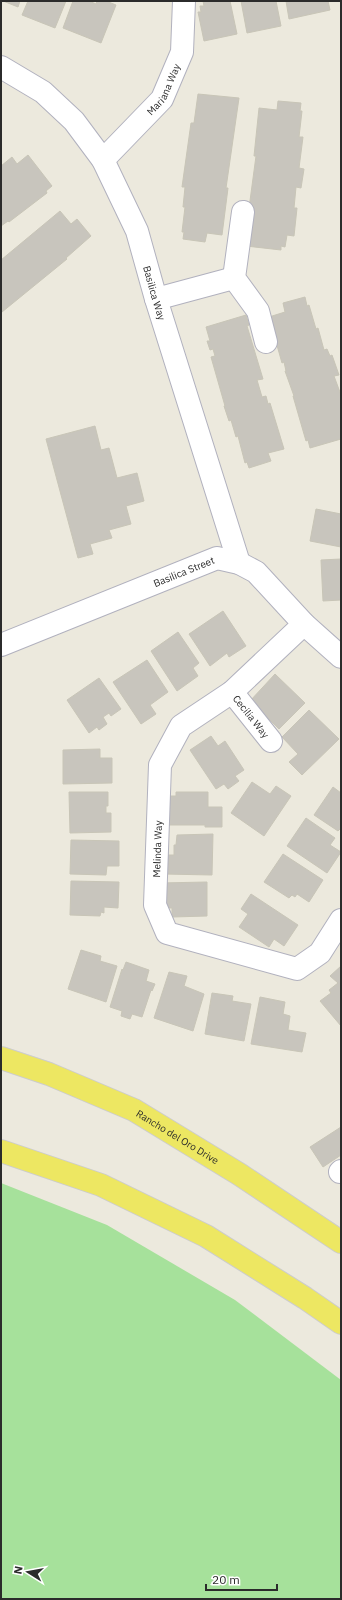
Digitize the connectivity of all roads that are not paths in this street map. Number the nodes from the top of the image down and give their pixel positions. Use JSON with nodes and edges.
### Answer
{"nodes":[{"id":1,"x":184,"y":1,"type":"edge"},
{"id":2,"x":1,"y":67,"type":"edge"},
{"id":3,"x":103,"y":160,"type":"junction"},
{"id":4,"x":243,"y":212,"type":"dead end"},
{"id":5,"x":234,"y":278,"type":"junction"},
{"id":6,"x":156,"y":299,"type":"junction"},
{"id":7,"x":266,"y":342,"type":"dead end"},
{"id":8,"x":239,"y":563,"type":"junction"},
{"id":9,"x":304,"y":624,"type":"junction"},
{"id":10,"x":1,"y":645,"type":"edge"},
{"id":11,"x":341,"y":657,"type":"edge"},
{"id":12,"x":232,"y":692,"type":"junction"},
{"id":13,"x":271,"y":741,"type":"dead end"},
{"id":14,"x":341,"y":920,"type":"edge"},
{"id":15,"x":1,"y":1058,"type":"edge"},
{"id":16,"x":1,"y":1151,"type":"edge"},
{"id":17,"x":341,"y":1242,"type":"edge"},
{"id":18,"x":341,"y":1323,"type":"edge"}],
"edges":[{"from":1,"to":3,"type":"street","name":"Mariana Way"},
{"from":2,"to":3,"type":"street","name":"Basilica Way"},
{"from":3,"to":6,"type":"street","name":"Basilica Way"},
{"from":4,"to":5,"type":"street"},
{"from":5,"to":6,"type":"street"},
{"from":5,"to":7,"type":"street"},
{"from":6,"to":8,"type":"street","name":"Basilica Way"},
{"from":8,"to":9,"type":"street","name":"Basilica Street"},
{"from":8,"to":10,"type":"street","name":"Basilica Street"},
{"from":9,"to":11,"type":"street","name":"Basilica Street"},
{"from":9,"to":12,"type":"street","name":"Melinda Way"},
{"from":12,"to":13,"type":"street","name":"Cecilia Way"},
{"from":12,"to":14,"type":"street","name":"Melinda Way"},
{"from":15,"to":17,"type":"main road","name":"Rancho del Oro Drive"},
{"from":16,"to":18,"type":"main road"}]}
